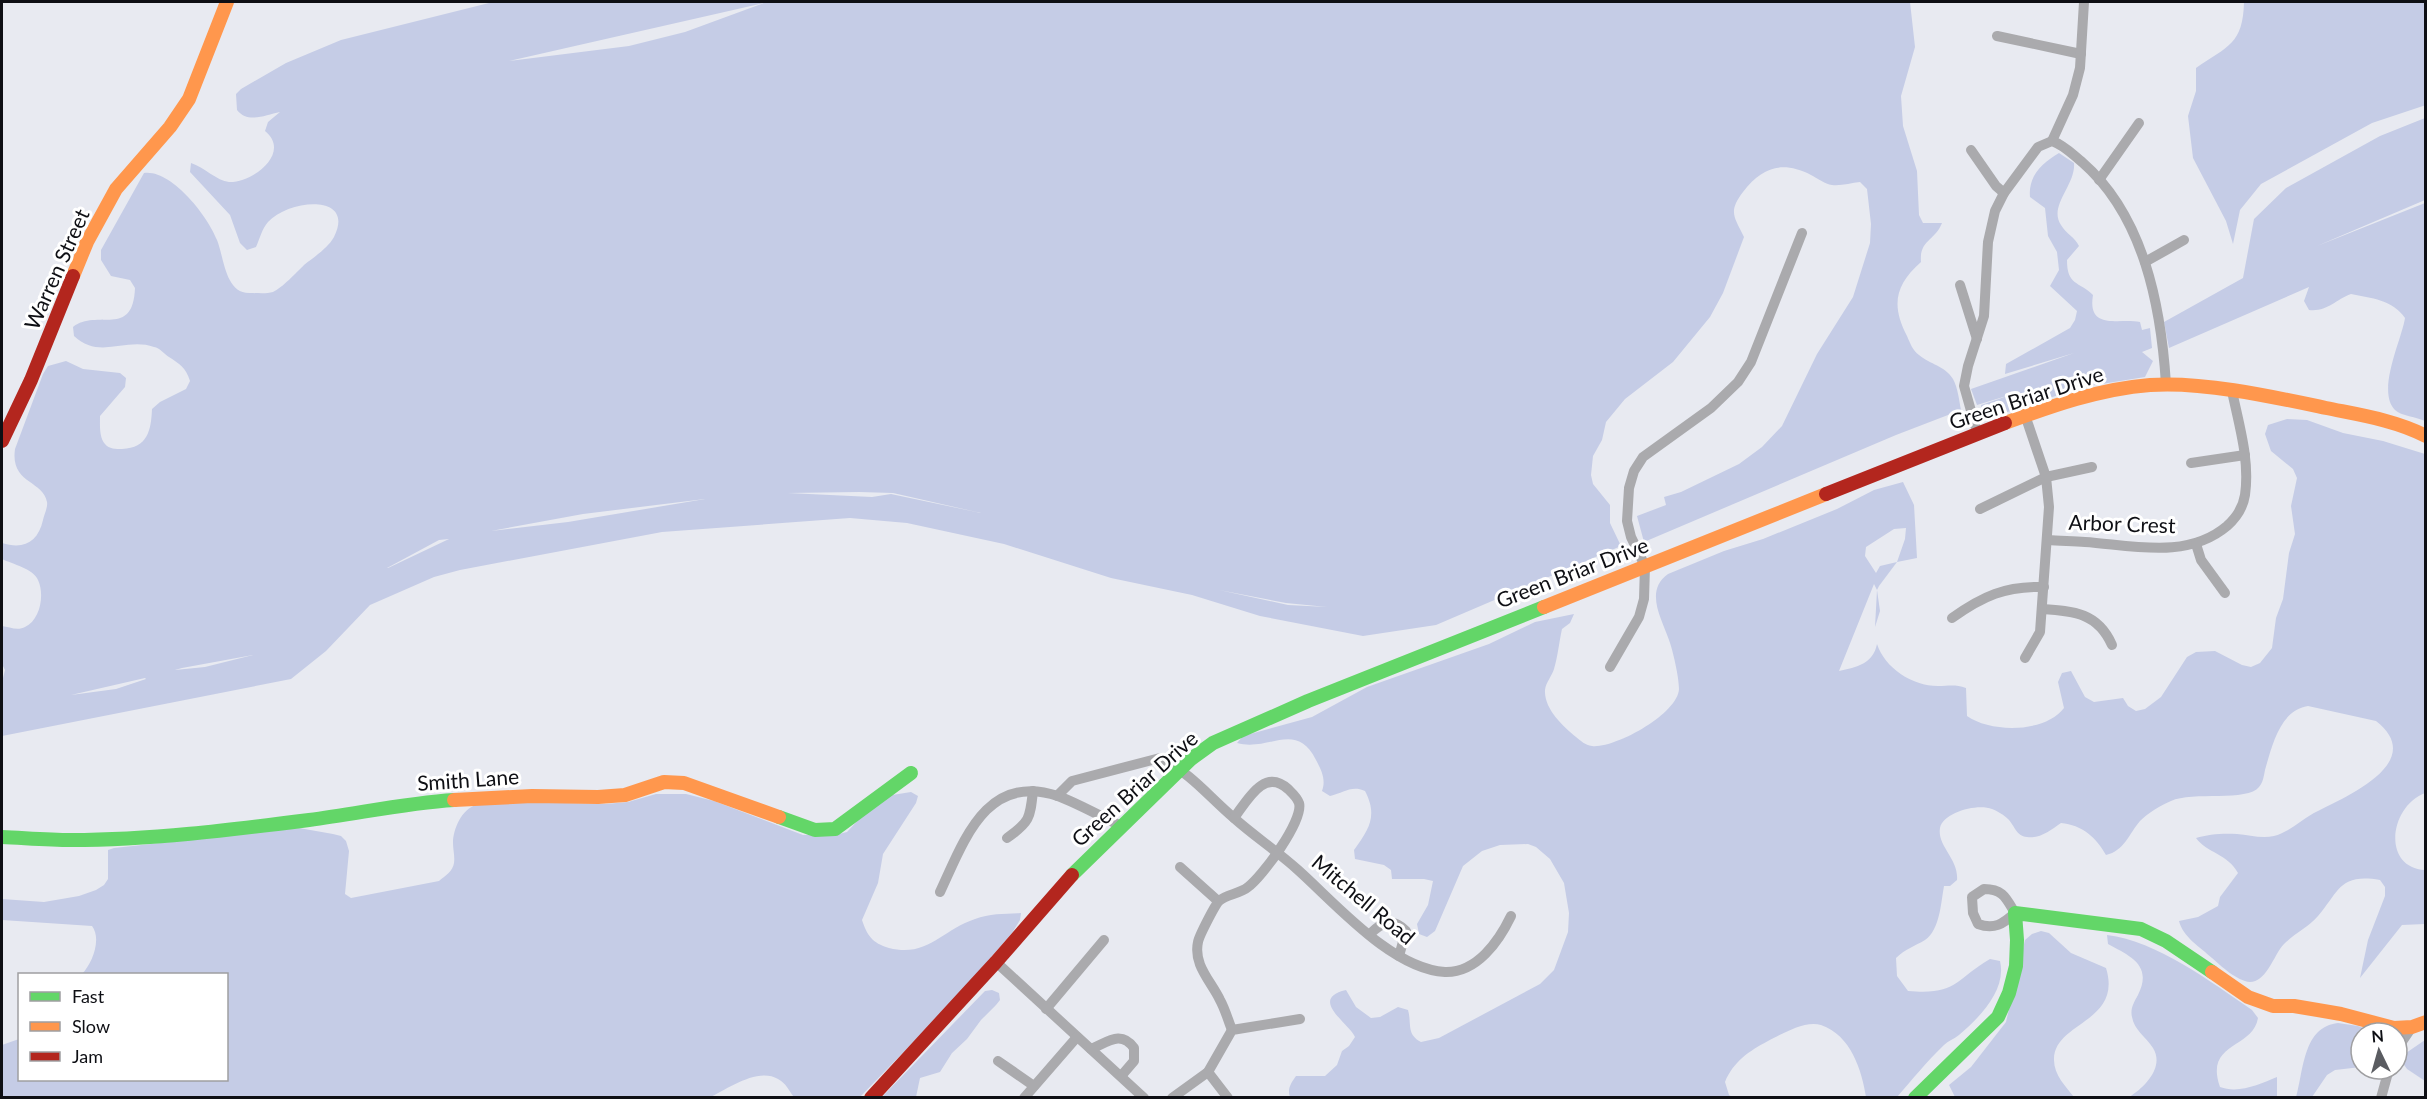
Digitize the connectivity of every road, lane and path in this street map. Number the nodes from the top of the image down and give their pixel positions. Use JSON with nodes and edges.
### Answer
{"nodes":[{"id":1,"x":227,"y":2,"type":"edge"},
{"id":2,"x":2084,"y":2,"type":"edge"},
{"id":3,"x":1997,"y":36,"type":"dead end"},
{"id":4,"x":2081,"y":54,"type":"junction"},
{"id":5,"x":2139,"y":123,"type":"dead end"},
{"id":6,"x":2052,"y":141,"type":"junction"},
{"id":7,"x":1971,"y":150,"type":"dead end"},
{"id":8,"x":2099,"y":180,"type":"junction"},
{"id":9,"x":2004,"y":193,"type":"junction"},
{"id":10,"x":1802,"y":233,"type":"dead end"},
{"id":11,"x":2184,"y":240,"type":"dead end"},
{"id":12,"x":2145,"y":262,"type":"junction"},
{"id":13,"x":1960,"y":285,"type":"dead end"},
{"id":14,"x":1977,"y":340,"type":"junction"},
{"id":15,"x":2166,"y":384,"type":"junction"},
{"id":16,"x":2232,"y":391,"type":"junction"},
{"id":17,"x":2025,"y":415,"type":"junction"},
{"id":18,"x":1977,"y":432,"type":"junction"},
{"id":19,"x":2426,"y":436,"type":"edge"},
{"id":20,"x":2,"y":441,"type":"edge"},
{"id":21,"x":2245,"y":455,"type":"junction"},
{"id":22,"x":2191,"y":463,"type":"dead end"},
{"id":23,"x":2092,"y":467,"type":"dead end"},
{"id":24,"x":2046,"y":477,"type":"junction"},
{"id":25,"x":1980,"y":509,"type":"dead end"},
{"id":26,"x":2048,"y":540,"type":"junction"},
{"id":27,"x":2196,"y":544,"type":"junction"},
{"id":28,"x":1645,"y":566,"type":"junction"},
{"id":29,"x":2044,"y":587,"type":"junction"},
{"id":30,"x":2225,"y":593,"type":"dead end"},
{"id":31,"x":2042,"y":609,"type":"junction"},
{"id":32,"x":1952,"y":618,"type":"dead end"},
{"id":33,"x":2112,"y":645,"type":"dead end"},
{"id":34,"x":2025,"y":658,"type":"dead end"},
{"id":35,"x":1610,"y":667,"type":"dead end"},
{"id":36,"x":1182,"y":769,"type":"junction"},
{"id":37,"x":911,"y":773,"type":"dead end"},
{"id":38,"x":1033,"y":791,"type":"junction"},
{"id":39,"x":1057,"y":796,"type":"junction"},
{"id":40,"x":1234,"y":818,"type":"junction"},
{"id":41,"x":1121,"y":826,"type":"junction"},
{"id":42,"x":2,"y":837,"type":"edge"},
{"id":43,"x":1007,"y":838,"type":"dead end"},
{"id":44,"x":1277,"y":853,"type":"junction"},
{"id":45,"x":1180,"y":867,"type":"dead end"},
{"id":46,"x":940,"y":892,"type":"dead end"},
{"id":47,"x":1218,"y":901,"type":"junction"},
{"id":48,"x":1511,"y":916,"type":"dead end"},
{"id":49,"x":1370,"y":934,"type":"junction"},
{"id":50,"x":1104,"y":940,"type":"dead end"},
{"id":51,"x":1400,"y":956,"type":"junction"},
{"id":52,"x":996,"y":962,"type":"junction"},
{"id":53,"x":1046,"y":1009,"type":"junction"},
{"id":54,"x":1300,"y":1019,"type":"dead end"},
{"id":55,"x":2426,"y":1022,"type":"edge"},
{"id":56,"x":2412,"y":1027,"type":"junction"},
{"id":57,"x":1232,"y":1030,"type":"junction"},
{"id":58,"x":2409,"y":1031,"type":"edge"},
{"id":59,"x":1077,"y":1037,"type":"junction"},
{"id":60,"x":1091,"y":1049,"type":"junction"},
{"id":61,"x":998,"y":1061,"type":"dead end"},
{"id":62,"x":1208,"y":1072,"type":"junction"},
{"id":63,"x":1122,"y":1075,"type":"junction"},
{"id":64,"x":2386,"y":1081,"type":"edge"},
{"id":65,"x":1034,"y":1086,"type":"junction"},
{"id":66,"x":871,"y":1098,"type":"edge"},
{"id":67,"x":1024,"y":1098,"type":"edge"},
{"id":68,"x":1144,"y":1098,"type":"edge"},
{"id":69,"x":1172,"y":1098,"type":"edge"},
{"id":70,"x":1228,"y":1098,"type":"edge"},
{"id":71,"x":1916,"y":1098,"type":"edge"},
{"id":72,"x":2381,"y":1098,"type":"edge"}],
"edges":[{"from":1,"to":20,"type":"street","name":"Warren Street"},
{"from":2,"to":4,"type":"street"},
{"from":3,"to":4,"type":"street"},
{"from":4,"to":6,"type":"street"},
{"from":5,"to":8,"type":"street"},
{"from":6,"to":8,"type":"street"},
{"from":6,"to":9,"type":"street"},
{"from":7,"to":9,"type":"street"},
{"from":8,"to":12,"type":"street"},
{"from":9,"to":14,"type":"street"},
{"from":10,"to":28,"type":"street"},
{"from":11,"to":12,"type":"street"},
{"from":12,"to":15,"type":"street"},
{"from":13,"to":14,"type":"street"},
{"from":14,"to":18,"type":"street"},
{"from":15,"to":16,"type":"street","name":"Green Briar Drive"},
{"from":15,"to":17,"type":"street","name":"Green Briar Drive"},
{"from":16,"to":19,"type":"street","name":"Green Briar Drive"},
{"from":16,"to":21,"type":"street","name":"Arbor Crest"},
{"from":17,"to":18,"type":"street","name":"Green Briar Drive"},
{"from":17,"to":24,"type":"street","name":"Arbor Crest"},
{"from":18,"to":28,"type":"street","name":"Green Briar Drive"},
{"from":21,"to":22,"type":"street"},
{"from":21,"to":27,"type":"street","name":"Arbor Crest"},
{"from":23,"to":24,"type":"street"},
{"from":24,"to":25,"type":"street"},
{"from":24,"to":26,"type":"street","name":"Arbor Crest"},
{"from":26,"to":27,"type":"street","name":"Arbor Crest"},
{"from":26,"to":29,"type":"street","name":"Arbor Crest"},
{"from":27,"to":30,"type":"street"},
{"from":28,"to":35,"type":"street"},
{"from":28,"to":36,"type":"street","name":"Green Briar Drive"},
{"from":29,"to":31,"type":"street","name":"Arbor Crest"},
{"from":29,"to":32,"type":"street"},
{"from":31,"to":33,"type":"street"},
{"from":31,"to":34,"type":"street","name":"Arbor Crest"},
{"from":36,"to":39,"type":"street"},
{"from":36,"to":40,"type":"street","name":"Mitchell Road"},
{"from":36,"to":41,"type":"street","name":"Green Briar Drive"},
{"from":37,"to":42,"type":"street","name":"Smith Lane"},
{"from":38,"to":39,"type":"street"},
{"from":38,"to":43,"type":"street"},
{"from":38,"to":46,"type":"street"},
{"from":39,"to":41,"type":"street"},
{"from":40,"to":44,"type":"street","name":"Mitchell Road"},
{"from":40,"to":44,"type":"street"},
{"from":41,"to":52,"type":"street","name":"Green Briar Drive"},
{"from":44,"to":47,"type":"street"},
{"from":44,"to":49,"type":"street","name":"Mitchell Road"},
{"from":45,"to":47,"type":"street"},
{"from":47,"to":57,"type":"street"},
{"from":48,"to":51,"type":"street","name":"Mitchell Road"},
{"from":49,"to":51,"type":"street","name":"Mitchell Road"},
{"from":49,"to":51,"type":"street"},
{"from":50,"to":53,"type":"street"},
{"from":52,"to":53,"type":"street"},
{"from":52,"to":66,"type":"street","name":"Green Briar Drive"},
{"from":53,"to":59,"type":"street"},
{"from":54,"to":57,"type":"street"},
{"from":55,"to":56,"type":"street"},
{"from":56,"to":58,"type":"street"},
{"from":56,"to":71,"type":"street"},
{"from":57,"to":62,"type":"street"},
{"from":59,"to":60,"type":"street"},
{"from":59,"to":65,"type":"street"},
{"from":60,"to":63,"type":"street"},
{"from":60,"to":63,"type":"street"},
{"from":61,"to":65,"type":"street"},
{"from":62,"to":69,"type":"street"},
{"from":62,"to":70,"type":"street"},
{"from":63,"to":68,"type":"street"},
{"from":64,"to":72,"type":"street"},
{"from":65,"to":67,"type":"street"}]}
